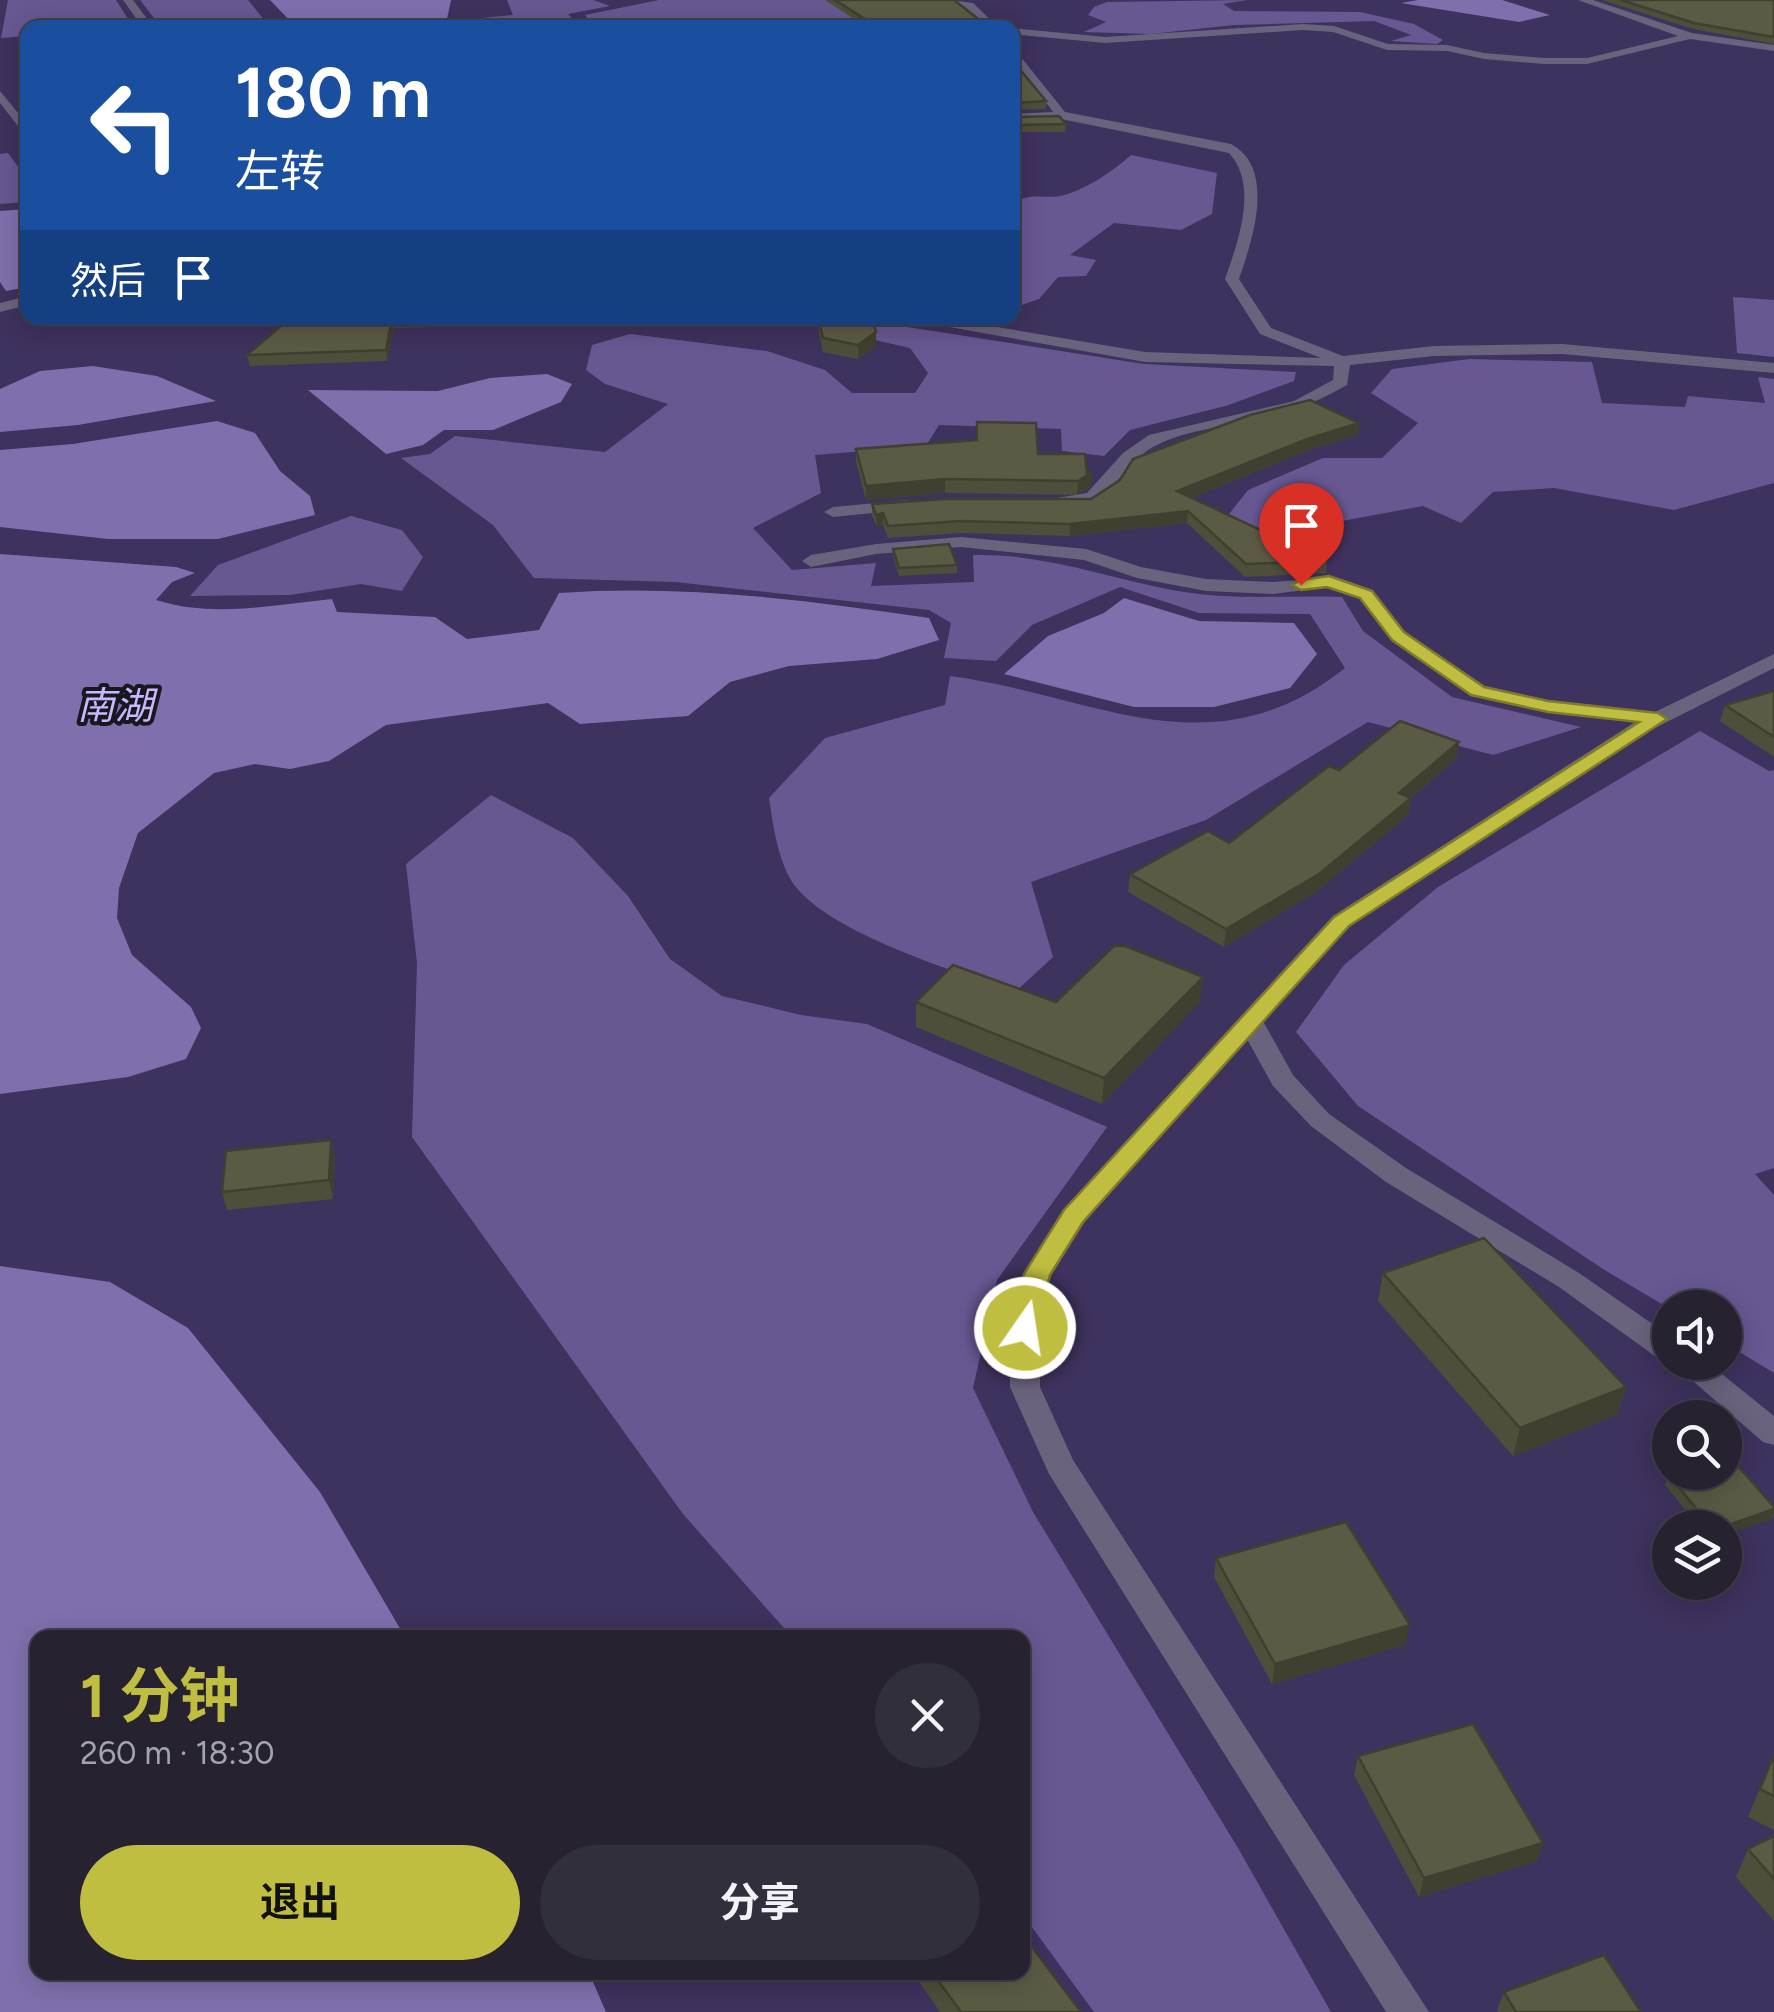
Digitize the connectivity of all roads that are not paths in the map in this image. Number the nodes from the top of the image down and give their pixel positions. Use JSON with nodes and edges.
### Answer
{"nodes":[{"id":1,"x":955,"y":0,"type":"edge"},
{"id":2,"x":1583,"y":0,"type":"edge"},
{"id":3,"x":985,"y":20,"type":"edge"},
{"id":4,"x":1020,"y":32,"type":"edge"},
{"id":5,"x":1690,"y":36,"type":"junction"},
{"id":6,"x":1774,"y":48,"type":"edge"},
{"id":7,"x":1020,"y":60,"type":"edge"},
{"id":8,"x":0,"y":94,"type":"edge"},
{"id":9,"x":1061,"y":115,"type":"junction"},
{"id":10,"x":1020,"y":118,"type":"edge"},
{"id":11,"x":20,"y":123,"type":"edge"},
{"id":12,"x":960,"y":325,"type":"edge"},
{"id":13,"x":1342,"y":361,"type":"junction"},
{"id":14,"x":1774,"y":368,"type":"edge"},
{"id":15,"x":1044,"y":503,"type":"edge"},
{"id":16,"x":927,"y":504,"type":"edge"},
{"id":17,"x":833,"y":512,"type":"dead end"},
{"id":18,"x":811,"y":560,"type":"dead end"},
{"id":19,"x":1774,"y":660,"type":"edge"},
{"id":20,"x":1658,"y":719,"type":"junction"},
{"id":21,"x":1250,"y":1020,"type":"junction"},
{"id":22,"x":1652,"y":1338,"type":"edge"},
{"id":23,"x":1709,"y":1380,"type":"edge"},
{"id":24,"x":1774,"y":1432,"type":"edge"},
{"id":25,"x":1408,"y":2012,"type":"edge"}],
"edges":[{"from":1,"to":3,"type":"street"},
{"from":2,"to":5,"type":"street"},
{"from":4,"to":5,"type":"street"},
{"from":5,"to":6,"type":"street"},
{"from":7,"to":9,"type":"street"},
{"from":8,"to":11,"type":"street"},
{"from":9,"to":10,"type":"street"},
{"from":9,"to":13,"type":"street"},
{"from":12,"to":13,"type":"street"},
{"from":13,"to":14,"type":"street"},
{"from":13,"to":15,"type":"street"},
{"from":16,"to":17,"type":"street"},
{"from":18,"to":20,"type":"street"},
{"from":19,"to":20,"type":"street"},
{"from":20,"to":21,"type":"street"},
{"from":21,"to":22,"type":"street"},
{"from":21,"to":25,"type":"street"},
{"from":23,"to":24,"type":"street"}]}
